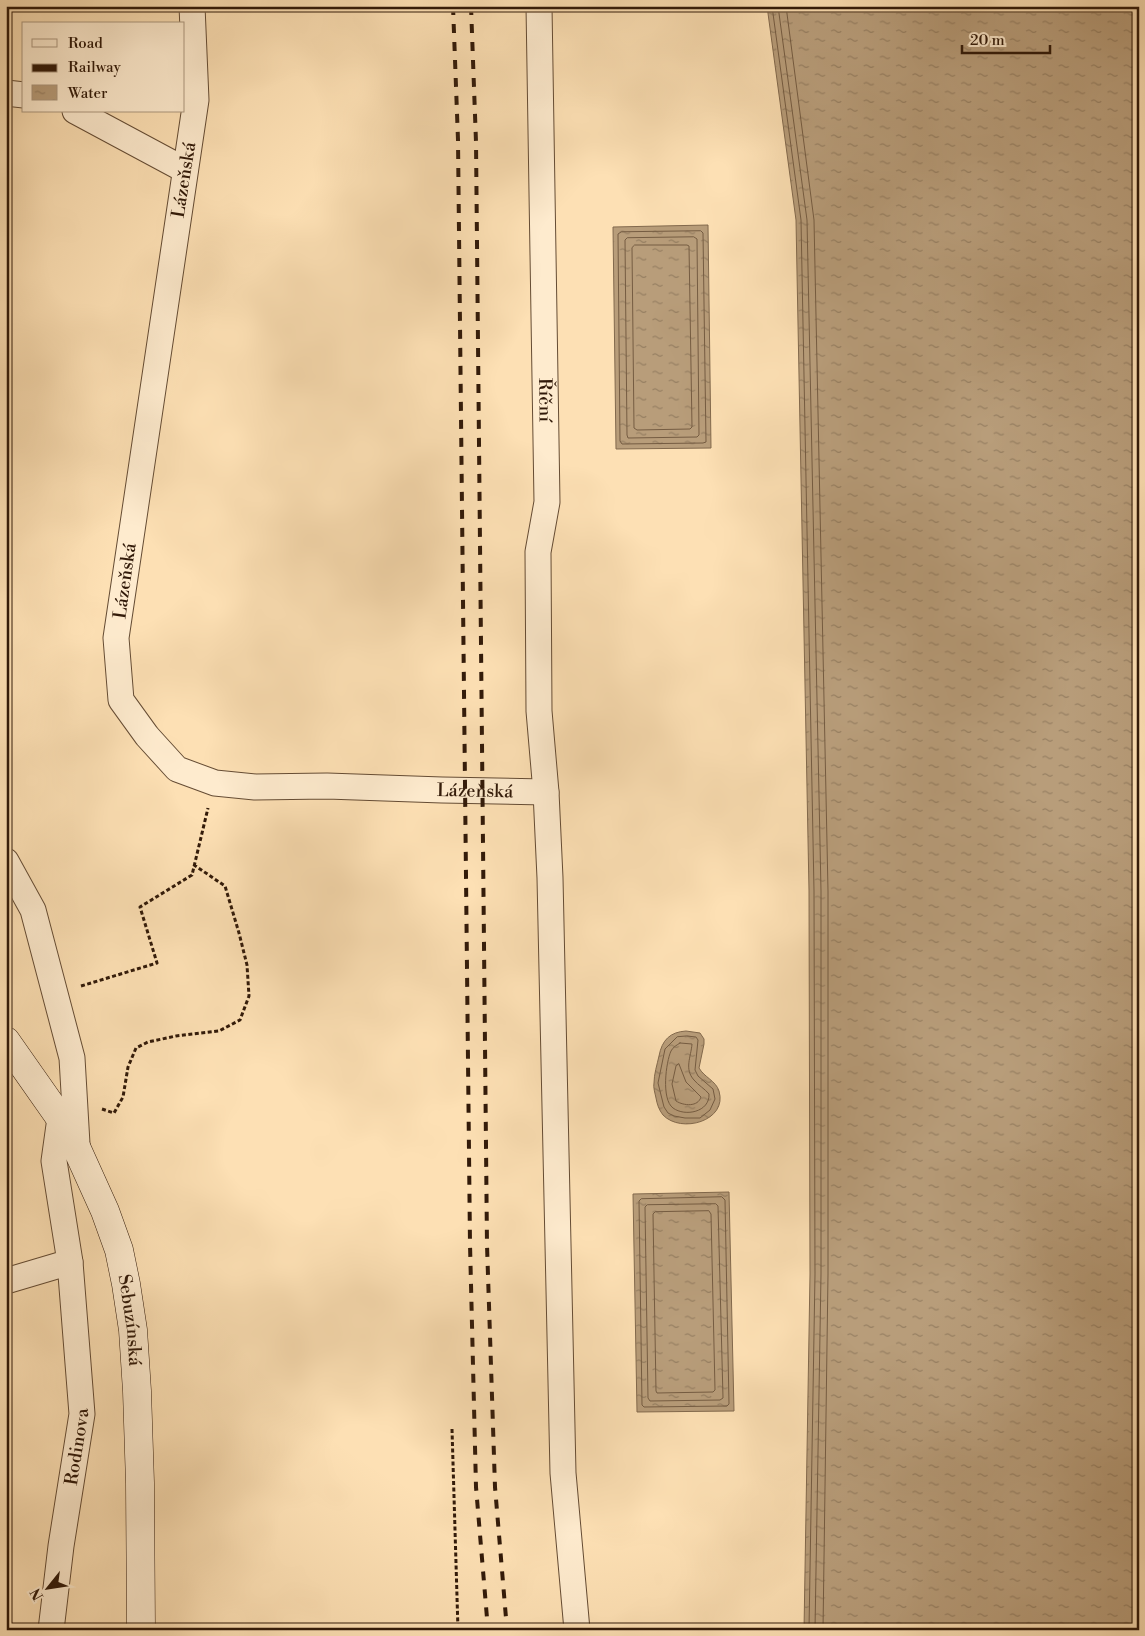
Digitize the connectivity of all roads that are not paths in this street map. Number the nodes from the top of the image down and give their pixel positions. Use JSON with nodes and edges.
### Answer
{"nodes":[{"id":1,"x":192,"y":6,"type":"edge"},
{"id":2,"x":539,"y":6,"type":"edge"},
{"id":3,"x":6,"y":92,"type":"edge"},
{"id":4,"x":22,"y":95,"type":"edge"},
{"id":5,"x":76,"y":112,"type":"edge"},
{"id":6,"x":185,"y":170,"type":"junction"},
{"id":7,"x":546,"y":792,"type":"junction"},
{"id":8,"x":6,"y":861,"type":"edge"},
{"id":9,"x":6,"y":1041,"type":"edge"},
{"id":10,"x":68,"y":1109,"type":"junction"},
{"id":11,"x":70,"y":1262,"type":"junction"},
{"id":12,"x":6,"y":1281,"type":"edge"},
{"id":13,"x":51,"y":1630,"type":"edge"},
{"id":14,"x":141,"y":1630,"type":"edge"},
{"id":15,"x":577,"y":1630,"type":"edge"}],
"edges":[{"from":1,"to":6,"type":"street","name":"Lázeňská"},
{"from":2,"to":7,"type":"street","name":"Říční"},
{"from":3,"to":4,"type":"street"},
{"from":5,"to":6,"type":"street"},
{"from":6,"to":7,"type":"street","name":"Lázeňská"},
{"from":7,"to":15,"type":"street","name":"Říční"},
{"from":8,"to":10,"type":"street","name":"Rodinova"},
{"from":9,"to":10,"type":"main road","name":"Sebuzínská"},
{"from":10,"to":11,"type":"street","name":"Rodinova"},
{"from":10,"to":14,"type":"main road","name":"Sebuzínská"},
{"from":11,"to":12,"type":"street"},
{"from":11,"to":13,"type":"street","name":"Rodinova"}]}
